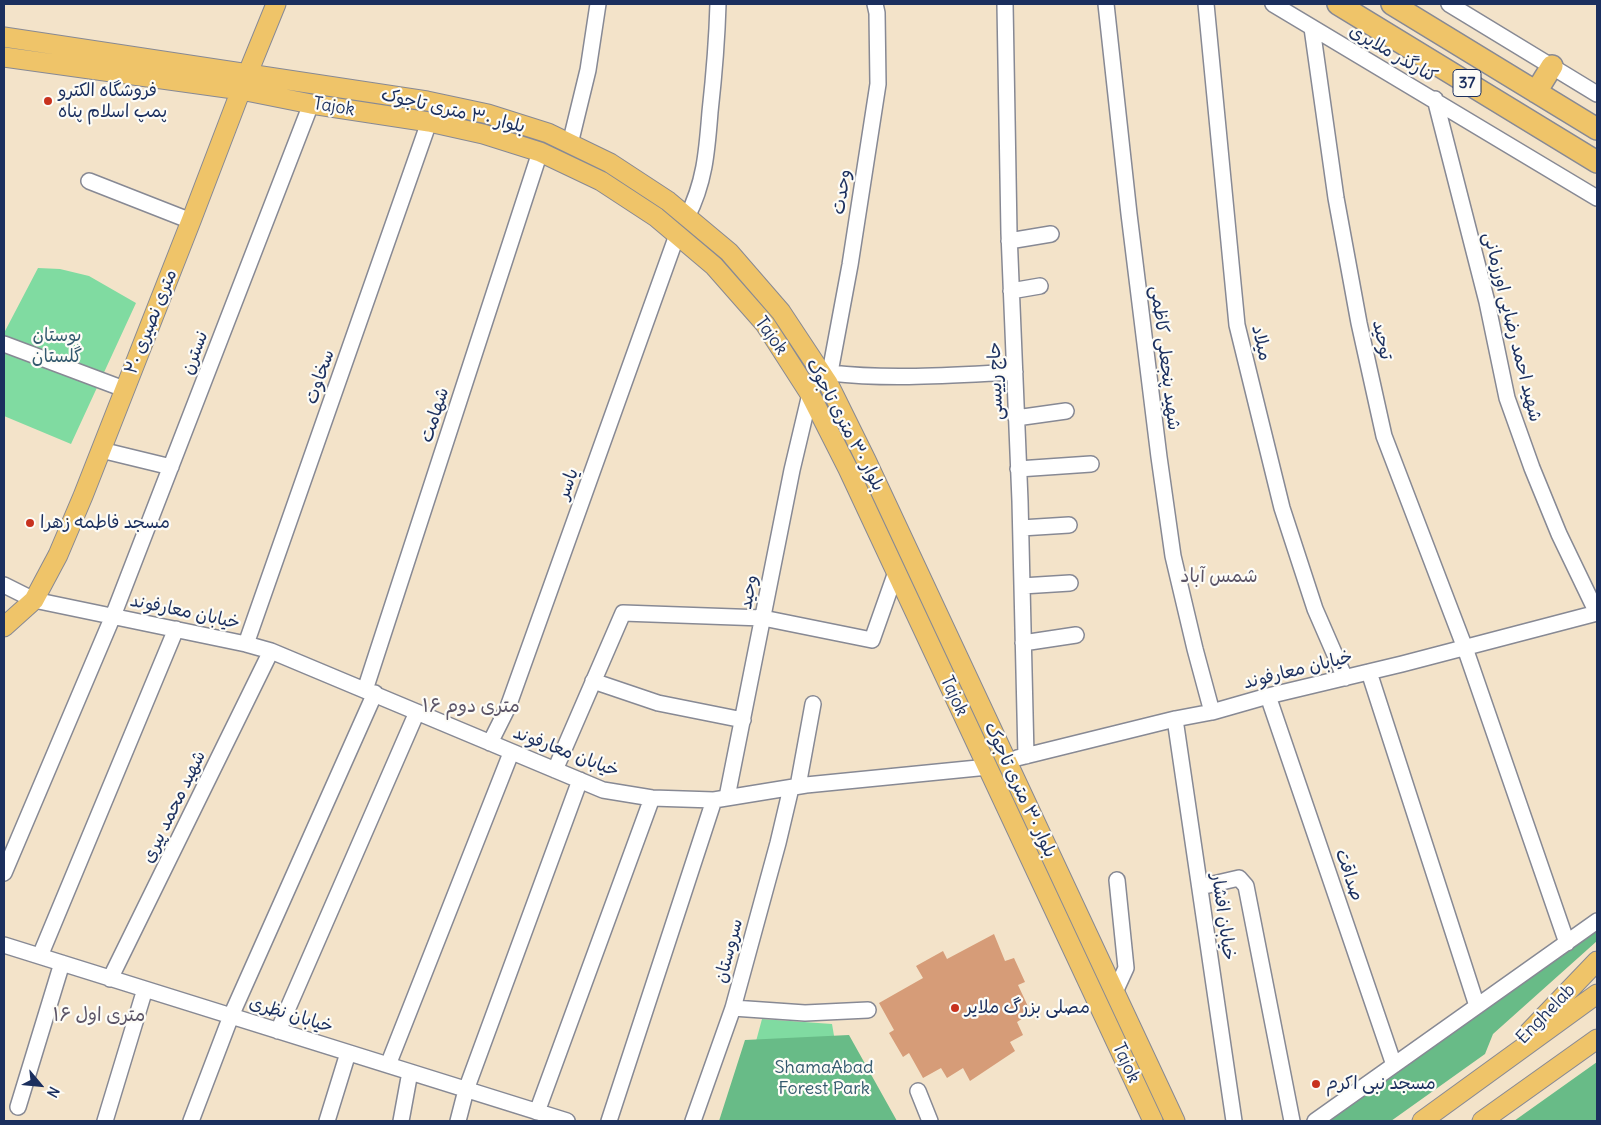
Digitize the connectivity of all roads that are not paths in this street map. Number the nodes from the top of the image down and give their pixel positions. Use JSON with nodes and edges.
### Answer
{"nodes":[{"id":1,"x":276,"y":4,"type":"edge"},
{"id":2,"x":598,"y":4,"type":"edge"},
{"id":3,"x":718,"y":4,"type":"edge"},
{"id":4,"x":875,"y":4,"type":"edge"},
{"id":5,"x":1005,"y":4,"type":"edge"},
{"id":6,"x":1106,"y":4,"type":"edge"},
{"id":7,"x":1206,"y":4,"type":"edge"},
{"id":8,"x":1273,"y":4,"type":"edge"},
{"id":9,"x":1338,"y":4,"type":"edge"},
{"id":10,"x":1392,"y":4,"type":"edge"},
{"id":11,"x":1448,"y":4,"type":"edge"},
{"id":12,"x":1312,"y":28,"type":"junction"},
{"id":13,"x":4,"y":37,"type":"edge"},
{"id":14,"x":4,"y":57,"type":"edge"},
{"id":15,"x":1552,"y":66,"type":"junction"},
{"id":16,"x":249,"y":73,"type":"junction"},
{"id":17,"x":241,"y":90,"type":"junction"},
{"id":18,"x":1536,"y":92,"type":"junction"},
{"id":19,"x":1597,"y":94,"type":"edge"},
{"id":20,"x":1435,"y":100,"type":"junction"},
{"id":21,"x":311,"y":104,"type":"junction"},
{"id":22,"x":429,"y":122,"type":"junction"},
{"id":23,"x":1597,"y":129,"type":"edge"},
{"id":24,"x":570,"y":144,"type":"junction"},
{"id":25,"x":540,"y":152,"type":"junction"},
{"id":26,"x":1597,"y":162,"type":"edge"},
{"id":27,"x":88,"y":181,"type":"dead end"},
{"id":28,"x":1597,"y":198,"type":"edge"},
{"id":29,"x":687,"y":217,"type":"junction"},
{"id":30,"x":191,"y":221,"type":"junction"},
{"id":31,"x":1051,"y":234,"type":"dead end"},
{"id":32,"x":677,"y":235,"type":"junction"},
{"id":33,"x":1009,"y":240,"type":"junction"},
{"id":34,"x":1040,"y":286,"type":"dead end"},
{"id":35,"x":1011,"y":291,"type":"junction"},
{"id":36,"x":4,"y":344,"type":"edge"},
{"id":37,"x":1015,"y":372,"type":"junction"},
{"id":38,"x":829,"y":378,"type":"junction"},
{"id":39,"x":124,"y":389,"type":"junction"},
{"id":40,"x":810,"y":394,"type":"junction"},
{"id":41,"x":1066,"y":411,"type":"dead end"},
{"id":42,"x":1016,"y":418,"type":"junction"},
{"id":43,"x":100,"y":450,"type":"junction"},
{"id":44,"x":1091,"y":464,"type":"dead end"},
{"id":45,"x":171,"y":467,"type":"junction"},
{"id":46,"x":1018,"y":469,"type":"junction"},
{"id":47,"x":1068,"y":525,"type":"dead end"},
{"id":48,"x":1020,"y":528,"type":"junction"},
{"id":49,"x":896,"y":572,"type":"junction"},
{"id":50,"x":1070,"y":583,"type":"dead end"},
{"id":51,"x":4,"y":585,"type":"edge"},
{"id":52,"x":1022,"y":586,"type":"junction"},
{"id":53,"x":34,"y":600,"type":"junction"},
{"id":54,"x":1597,"y":613,"type":"edge"},
{"id":55,"x":114,"y":616,"type":"junction"},
{"id":56,"x":763,"y":618,"type":"junction"},
{"id":57,"x":4,"y":627,"type":"edge"},
{"id":58,"x":176,"y":629,"type":"junction"},
{"id":59,"x":1076,"y":635,"type":"dead end"},
{"id":60,"x":246,"y":644,"type":"junction"},
{"id":61,"x":1024,"y":644,"type":"junction"},
{"id":62,"x":1465,"y":648,"type":"junction"},
{"id":63,"x":271,"y":651,"type":"junction"},
{"id":64,"x":1369,"y":672,"type":"junction"},
{"id":65,"x":1345,"y":678,"type":"junction"},
{"id":66,"x":593,"y":681,"type":"junction"},
{"id":67,"x":370,"y":692,"type":"junction"},
{"id":68,"x":1268,"y":696,"type":"junction"},
{"id":69,"x":813,"y":704,"type":"dead end"},
{"id":70,"x":417,"y":712,"type":"junction"},
{"id":71,"x":1212,"y":712,"type":"junction"},
{"id":72,"x":1175,"y":719,"type":"junction"},
{"id":73,"x":743,"y":720,"type":"junction"},
{"id":74,"x":490,"y":743,"type":"junction"},
{"id":75,"x":512,"y":752,"type":"junction"},
{"id":76,"x":1026,"y":756,"type":"junction"},
{"id":77,"x":1006,"y":760,"type":"junction"},
{"id":78,"x":988,"y":767,"type":"junction"},
{"id":79,"x":555,"y":770,"type":"junction"},
{"id":80,"x":580,"y":780,"type":"junction"},
{"id":81,"x":794,"y":787,"type":"junction"},
{"id":82,"x":652,"y":798,"type":"junction"},
{"id":83,"x":721,"y":798,"type":"junction"},
{"id":84,"x":4,"y":873,"type":"edge"},
{"id":85,"x":1117,"y":880,"type":"dead end"},
{"id":86,"x":1200,"y":887,"type":"junction"},
{"id":87,"x":1597,"y":921,"type":"edge"},
{"id":88,"x":1567,"y":943,"type":"junction"},
{"id":89,"x":4,"y":945,"type":"edge"},
{"id":90,"x":40,"y":956,"type":"junction"},
{"id":91,"x":1597,"y":961,"type":"edge"},
{"id":92,"x":62,"y":964,"type":"junction"},
{"id":93,"x":110,"y":979,"type":"junction"},
{"id":94,"x":145,"y":989,"type":"junction"},
{"id":95,"x":1115,"y":992,"type":"junction"},
{"id":96,"x":1597,"y":994,"type":"edge"},
{"id":97,"x":1477,"y":1006,"type":"junction"},
{"id":98,"x":733,"y":1008,"type":"junction"},
{"id":99,"x":868,"y":1010,"type":"dead end"},
{"id":100,"x":231,"y":1016,"type":"junction"},
{"id":101,"x":278,"y":1031,"type":"junction"},
{"id":102,"x":1597,"y":1039,"type":"edge"},
{"id":103,"x":348,"y":1053,"type":"junction"},
{"id":104,"x":388,"y":1065,"type":"junction"},
{"id":105,"x":1394,"y":1065,"type":"junction"},
{"id":106,"x":1494,"y":1068,"type":"junction"},
{"id":107,"x":410,"y":1072,"type":"junction"},
{"id":108,"x":466,"y":1090,"type":"junction"},
{"id":109,"x":918,"y":1091,"type":"dead end"},
{"id":110,"x":18,"y":1107,"type":"dead end"},
{"id":111,"x":531,"y":1114,"type":"edge"},
{"id":112,"x":105,"y":1121,"type":"edge"},
{"id":113,"x":192,"y":1121,"type":"edge"},
{"id":114,"x":327,"y":1121,"type":"edge"},
{"id":115,"x":401,"y":1121,"type":"edge"},
{"id":116,"x":458,"y":1121,"type":"edge"},
{"id":117,"x":567,"y":1121,"type":"edge"},
{"id":118,"x":609,"y":1121,"type":"edge"},
{"id":119,"x":693,"y":1121,"type":"edge"},
{"id":120,"x":930,"y":1121,"type":"edge"},
{"id":121,"x":1153,"y":1121,"type":"edge"},
{"id":122,"x":1175,"y":1121,"type":"edge"},
{"id":123,"x":1234,"y":1121,"type":"edge"},
{"id":124,"x":1292,"y":1121,"type":"edge"},
{"id":125,"x":1315,"y":1121,"type":"edge"},
{"id":126,"x":1422,"y":1121,"type":"edge"},
{"id":127,"x":1482,"y":1121,"type":"edge"}],
"edges":[{"from":1,"to":16,"type":"main road","name":"۲۰ متری نصیری"},
{"from":2,"to":24,"type":"street"},
{"from":3,"to":29,"type":"street"},
{"from":4,"to":38,"type":"street","name":"وحدت"},
{"from":5,"to":33,"type":"street","name":"حاج رییسی"},
{"from":6,"to":71,"type":"street","name":"شهید پنجعلی کاظمی"},
{"from":7,"to":65,"type":"street","name":"میلاد"},
{"from":8,"to":12,"type":"street","name":"کنارگذر ملایری"},
{"from":9,"to":26,"type":"highway","number":"37"},
{"from":10,"to":18,"type":"highway","number":"37"},
{"from":11,"to":15,"type":"street"},
{"from":12,"to":20,"type":"street","name":"کنارگذر ملایری"},
{"from":12,"to":62,"type":"street","name":"توحید"},
{"from":13,"to":16,"type":"main road","name":"بلوار ۳۰ متری تاجوک"},
{"from":14,"to":17,"type":"main road","name":"Tajok"},
{"from":15,"to":18,"type":"highway"},
{"from":15,"to":19,"type":"street"},
{"from":16,"to":17,"type":"main road","name":"۲۰ متری نصیری"},
{"from":16,"to":24,"type":"main road","name":"بلوار ۳۰ متری تاجوک"},
{"from":17,"to":21,"type":"main road","name":"Tajok"},
{"from":17,"to":30,"type":"main road","name":"۲۰ متری نصیری"},
{"from":18,"to":23,"type":"highway","number":"37"},
{"from":20,"to":28,"type":"street","name":"کنارگذر ملایری"},
{"from":20,"to":54,"type":"street","name":"شهید احمد رضایی اورزمانی"},
{"from":21,"to":22,"type":"main road","name":"Tajok"},
{"from":21,"to":45,"type":"street","name":"نسترن"},
{"from":22,"to":25,"type":"main road","name":"Tajok"},
{"from":22,"to":60,"type":"street","name":"سخاوت"},
{"from":24,"to":29,"type":"main road","name":"بلوار ۳۰ متری تاجوک"},
{"from":25,"to":32,"type":"main road","name":"Tajok"},
{"from":25,"to":67,"type":"street","name":"شهامت"},
{"from":27,"to":30,"type":"street"},
{"from":29,"to":38,"type":"main road","name":"بلوار ۳۰ متری تاجوک"},
{"from":30,"to":39,"type":"main road","name":"۲۰ متری نصیری"},
{"from":31,"to":33,"type":"street"},
{"from":32,"to":40,"type":"main road","name":"Tajok"},
{"from":32,"to":74,"type":"street","name":"یاسر"},
{"from":33,"to":35,"type":"street","name":"حاج رییسی"},
{"from":34,"to":35,"type":"street"},
{"from":35,"to":37,"type":"street","name":"حاج رییسی"},
{"from":36,"to":39,"type":"street"},
{"from":37,"to":38,"type":"street"},
{"from":37,"to":42,"type":"street","name":"حاج رییسی"},
{"from":38,"to":77,"type":"main road","name":"بلوار ۳۰ متری تاجوک"},
{"from":39,"to":43,"type":"main road","name":"۲۰ متری نصیری"},
{"from":40,"to":49,"type":"main road","name":"Tajok"},
{"from":40,"to":56,"type":"street","name":"وحید"},
{"from":41,"to":42,"type":"street"},
{"from":42,"to":46,"type":"street","name":"حاج رییسی"},
{"from":43,"to":45,"type":"street"},
{"from":43,"to":53,"type":"main road","name":"۲۰ متری نصیری"},
{"from":44,"to":46,"type":"street"},
{"from":45,"to":55,"type":"street","name":"نسترن"},
{"from":46,"to":48,"type":"street","name":"حاج رییسی"},
{"from":47,"to":48,"type":"street"},
{"from":48,"to":52,"type":"street","name":"حاج رییسی"},
{"from":49,"to":56,"type":"street"},
{"from":49,"to":78,"type":"main road","name":"Tajok"},
{"from":50,"to":52,"type":"street"},
{"from":51,"to":53,"type":"street","name":"خیابان معارفوند"},
{"from":52,"to":61,"type":"street","name":"حاج رییسی"},
{"from":53,"to":55,"type":"street","name":"خیابان معارفوند"},
{"from":53,"to":57,"type":"main road","name":"۲۰ متری نصیری"},
{"from":54,"to":62,"type":"street","name":"خیابان معارفوند"},
{"from":55,"to":58,"type":"street","name":"خیابان معارفوند"},
{"from":55,"to":84,"type":"street","name":"نسترن"},
{"from":56,"to":66,"type":"street"},
{"from":56,"to":73,"type":"street","name":"وحید"},
{"from":58,"to":60,"type":"street","name":"خیابان معارفوند"},
{"from":58,"to":90,"type":"street"},
{"from":59,"to":61,"type":"street"},
{"from":60,"to":63,"type":"street","name":"خیابان معارفوند"},
{"from":61,"to":76,"type":"street","name":"حاج رییسی"},
{"from":62,"to":64,"type":"street","name":"خیابان معارفوند"},
{"from":62,"to":88,"type":"street","name":"توحید"},
{"from":63,"to":67,"type":"street","name":"خیابان معارفوند"},
{"from":63,"to":93,"type":"street","name":"شهید محمد پیری"},
{"from":64,"to":65,"type":"street","name":"خیابان معارفوند"},
{"from":64,"to":97,"type":"street"},
{"from":65,"to":68,"type":"street","name":"خیابان معارفوند"},
{"from":66,"to":73,"type":"street"},
{"from":66,"to":79,"type":"street"},
{"from":67,"to":70,"type":"street","name":"خیابان معارفوند"},
{"from":67,"to":100,"type":"street","name":"شهامت"},
{"from":68,"to":71,"type":"street","name":"خیابان معارفوند"},
{"from":68,"to":105,"type":"street","name":"صداقت"},
{"from":69,"to":81,"type":"street","name":"سروستان"},
{"from":70,"to":74,"type":"street","name":"خیابان معارفوند"},
{"from":70,"to":101,"type":"street"},
{"from":71,"to":72,"type":"street","name":"خیابان معارفوند"},
{"from":72,"to":76,"type":"street","name":"خیابان معارفوند"},
{"from":72,"to":86,"type":"street","name":"خیابان افشار"},
{"from":73,"to":83,"type":"street","name":"وحید"},
{"from":74,"to":75,"type":"street","name":"خیابان معارفوند"},
{"from":75,"to":79,"type":"street","name":"خیابان معارفوند"},
{"from":75,"to":104,"type":"street"},
{"from":76,"to":77,"type":"street","name":"خیابان معارفوند"},
{"from":77,"to":78,"type":"main road"},
{"from":77,"to":95,"type":"main road","name":"بلوار ۳۰ متری تاجوک"},
{"from":78,"to":81,"type":"street","name":"خیابان معارفوند"},
{"from":78,"to":121,"type":"main road","name":"Tajok"},
{"from":79,"to":80,"type":"street","name":"خیابان معارفوند"},
{"from":80,"to":82,"type":"street","name":"خیابان معارفوند"},
{"from":80,"to":108,"type":"street"},
{"from":81,"to":83,"type":"street","name":"خیابان معارفوند"},
{"from":81,"to":98,"type":"street","name":"سروستان"},
{"from":82,"to":83,"type":"street","name":"خیابان معارفوند"},
{"from":82,"to":111,"type":"street"},
{"from":83,"to":118,"type":"street","name":"وحید"},
{"from":85,"to":95,"type":"street"},
{"from":86,"to":123,"type":"street","name":"خیابان افشار"},
{"from":86,"to":124,"type":"street"},
{"from":87,"to":88,"type":"street"},
{"from":88,"to":97,"type":"street"},
{"from":89,"to":90,"type":"street","name":"خیابان نظری"},
{"from":90,"to":92,"type":"street","name":"خیابان نظری"},
{"from":91,"to":106,"type":"main road","name":"Enghelab"},
{"from":92,"to":93,"type":"street","name":"خیابان نظری"},
{"from":92,"to":110,"type":"street"},
{"from":93,"to":94,"type":"street","name":"خیابان نظری"},
{"from":94,"to":100,"type":"street","name":"خیابان نظری"},
{"from":94,"to":112,"type":"street"},
{"from":95,"to":122,"type":"main road","name":"بلوار ۳۰ متری تاجوک"},
{"from":96,"to":106,"type":"main road","name":"Enghelab"},
{"from":97,"to":105,"type":"street"},
{"from":98,"to":99,"type":"street"},
{"from":98,"to":119,"type":"street","name":"سروستان"},
{"from":100,"to":101,"type":"street","name":"خیابان نظری"},
{"from":100,"to":113,"type":"street","name":"شهامت"},
{"from":101,"to":103,"type":"street","name":"خیابان نظری"},
{"from":102,"to":127,"type":"main road"},
{"from":103,"to":104,"type":"street","name":"خیابان نظری"},
{"from":103,"to":114,"type":"street"},
{"from":104,"to":107,"type":"street","name":"خیابان نظری"},
{"from":105,"to":125,"type":"street"},
{"from":106,"to":126,"type":"main road","name":"Enghelab"},
{"from":107,"to":108,"type":"street","name":"خیابان نظری"},
{"from":107,"to":115,"type":"street"},
{"from":108,"to":111,"type":"street","name":"خیابان نظری"},
{"from":108,"to":116,"type":"street"},
{"from":109,"to":120,"type":"street"},
{"from":111,"to":117,"type":"street","name":"خیابان نظری"}]}
